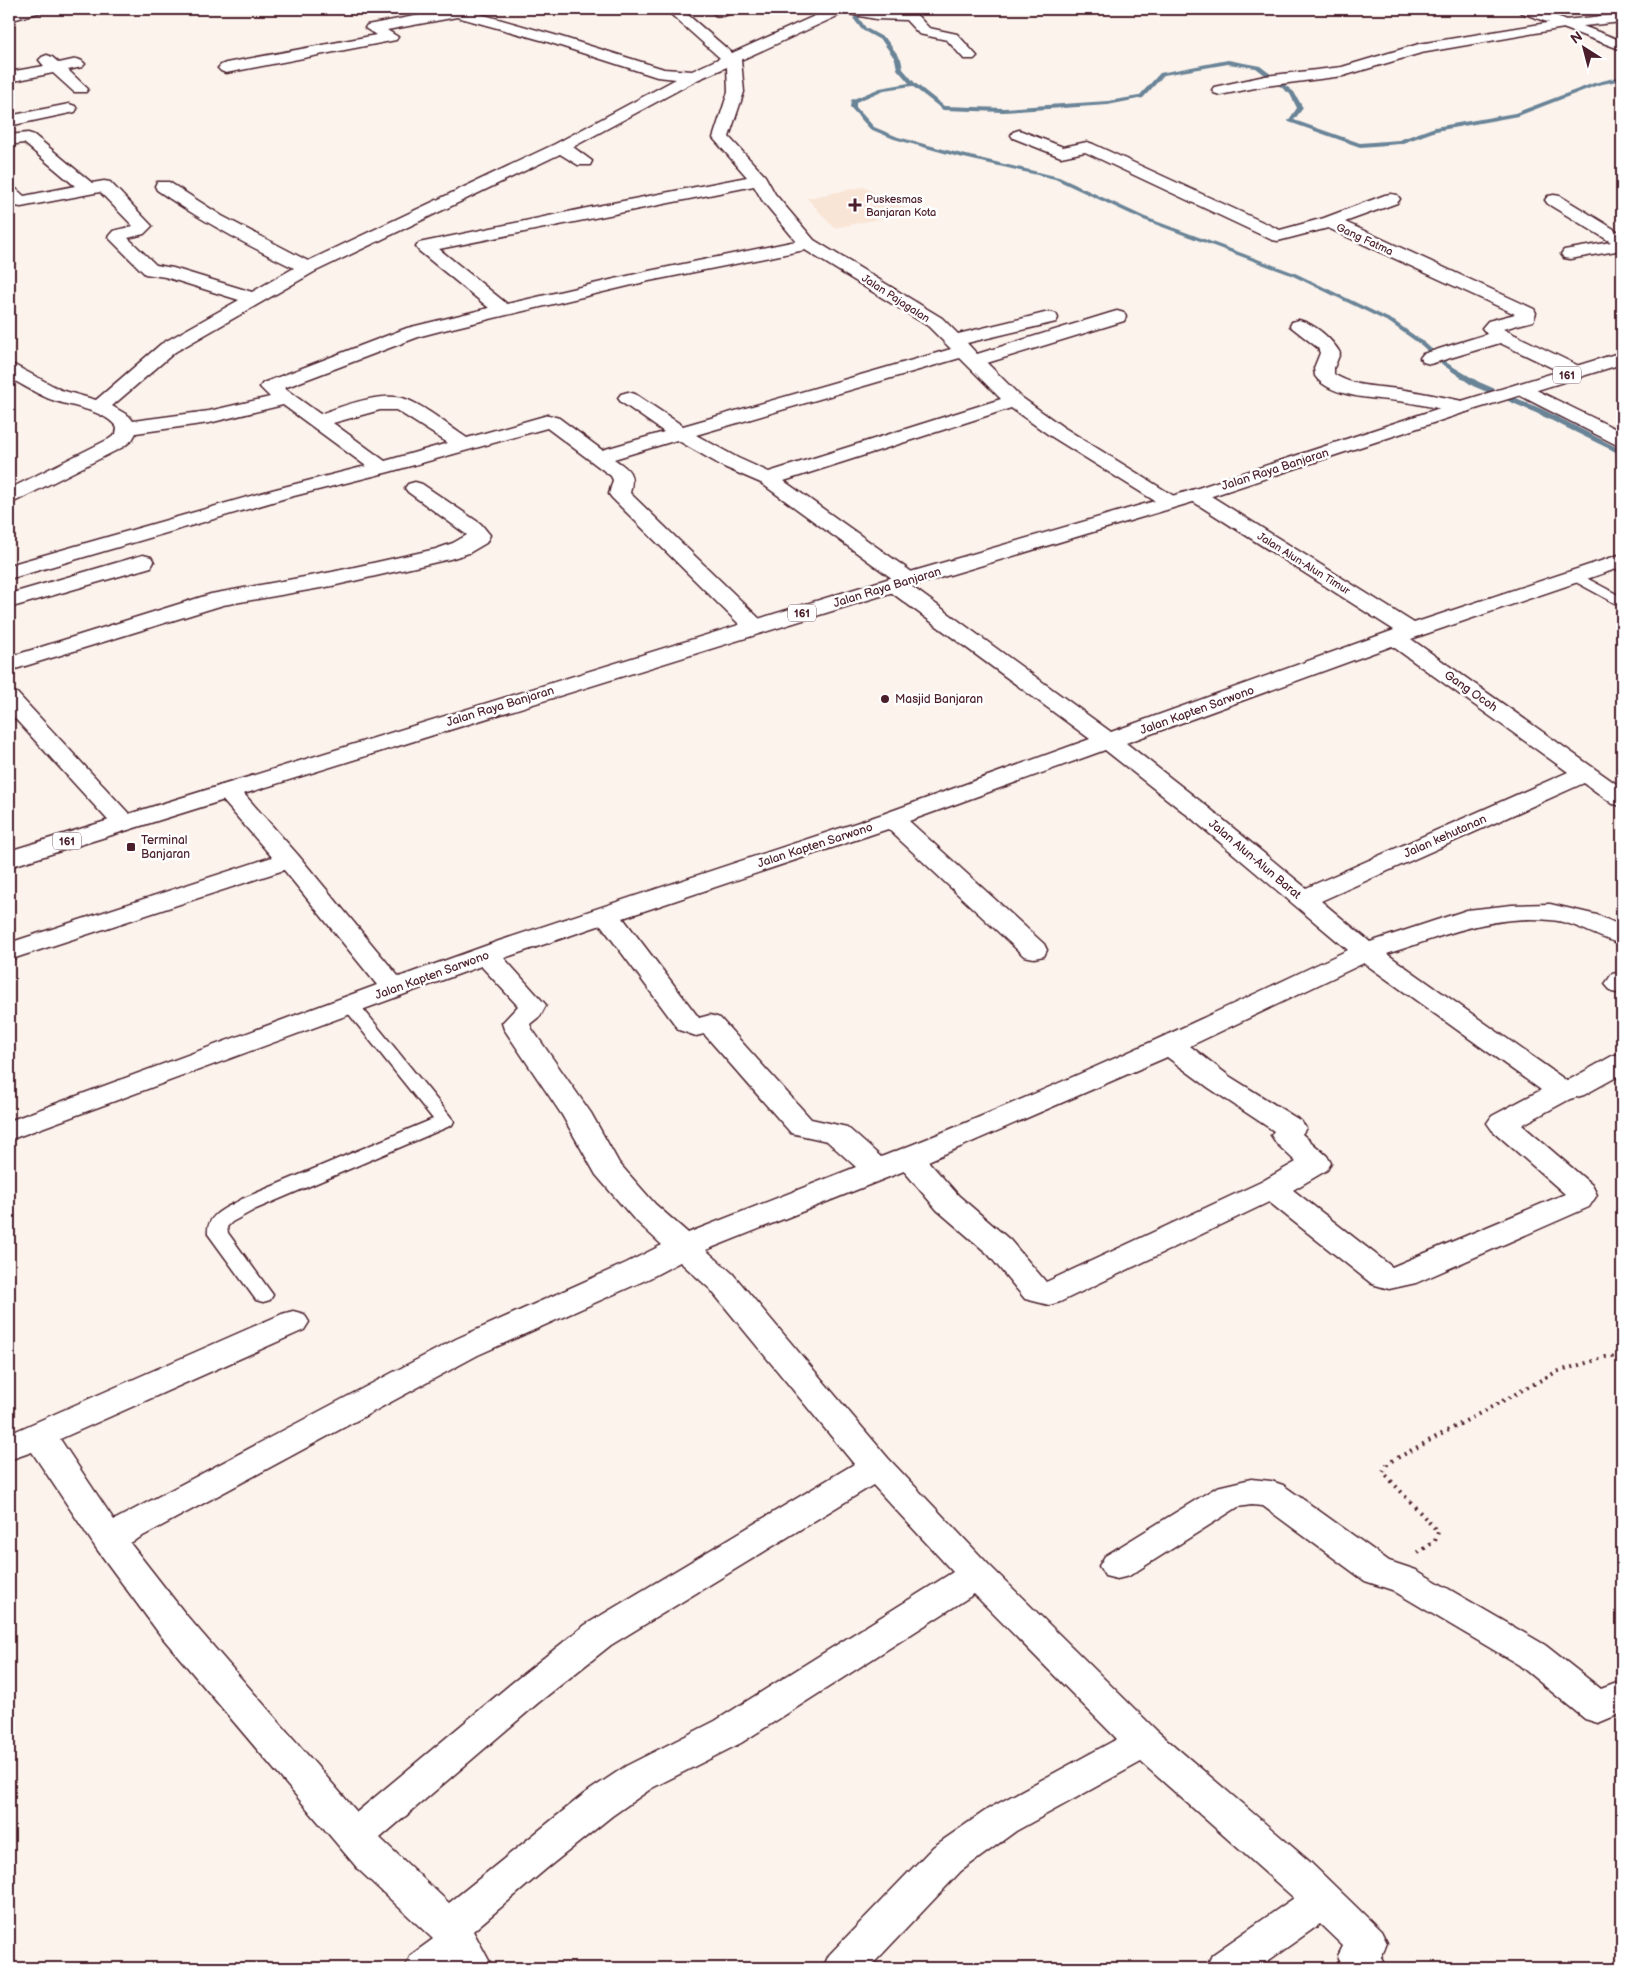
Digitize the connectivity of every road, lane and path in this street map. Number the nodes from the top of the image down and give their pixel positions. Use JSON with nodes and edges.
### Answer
{"nodes":[{"id":1,"x":36,"y":9,"type":"edge"},
{"id":2,"x":672,"y":9,"type":"edge"},
{"id":3,"x":847,"y":9,"type":"edge"},
{"id":4,"x":1525,"y":9,"type":"edge"},
{"id":5,"x":452,"y":10,"type":"edge"},
{"id":6,"x":9,"y":17,"type":"edge"},
{"id":7,"x":1622,"y":18,"type":"edge"},
{"id":8,"x":1565,"y":24,"type":"junction"},
{"id":9,"x":1622,"y":46,"type":"edge"},
{"id":10,"x":969,"y":56,"type":"dead end"},
{"id":11,"x":44,"y":57,"type":"dead end"},
{"id":12,"x":731,"y":59,"type":"junction"},
{"id":13,"x":77,"y":64,"type":"dead end"},
{"id":14,"x":56,"y":68,"type":"junction"},
{"id":15,"x":226,"y":68,"type":"dead end"},
{"id":16,"x":694,"y":76,"type":"junction"},
{"id":17,"x":9,"y":77,"type":"edge"},
{"id":18,"x":9,"y":82,"type":"edge"},
{"id":19,"x":80,"y":89,"type":"dead end"},
{"id":20,"x":1220,"y":90,"type":"dead end"},
{"id":21,"x":22,"y":93,"type":"dead end"},
{"id":22,"x":69,"y":109,"type":"dead end"},
{"id":23,"x":9,"y":121,"type":"edge"},
{"id":24,"x":1019,"y":135,"type":"dead end"},
{"id":25,"x":9,"y":140,"type":"edge"},
{"id":26,"x":561,"y":147,"type":"junction"},
{"id":27,"x":584,"y":161,"type":"dead end"},
{"id":28,"x":759,"y":180,"type":"junction"},
{"id":29,"x":163,"y":186,"type":"dead end"},
{"id":30,"x":87,"y":188,"type":"junction"},
{"id":31,"x":9,"y":192,"type":"edge"},
{"id":32,"x":1391,"y":199,"type":"dead end"},
{"id":33,"x":1554,"y":200,"type":"dead end"},
{"id":34,"x":1330,"y":222,"type":"junction"},
{"id":35,"x":1622,"y":241,"type":"edge"},
{"id":36,"x":808,"y":244,"type":"junction"},
{"id":37,"x":1622,"y":245,"type":"edge"},
{"id":38,"x":1570,"y":254,"type":"dead end"},
{"id":39,"x":308,"y":268,"type":"junction"},
{"id":40,"x":254,"y":298,"type":"junction"},
{"id":41,"x":502,"y":310,"type":"junction"},
{"id":42,"x":1117,"y":317,"type":"dead end"},
{"id":43,"x":1049,"y":318,"type":"dead end"},
{"id":44,"x":1299,"y":326,"type":"dead end"},
{"id":45,"x":1501,"y":336,"type":"junction"},
{"id":46,"x":963,"y":351,"type":"junction"},
{"id":47,"x":1430,"y":358,"type":"dead end"},
{"id":48,"x":1622,"y":358,"type":"edge"},
{"id":49,"x":9,"y":370,"type":"edge"},
{"id":50,"x":1576,"y":372,"type":"junction"},
{"id":51,"x":1517,"y":391,"type":"junction"},
{"id":52,"x":628,"y":398,"type":"dead end"},
{"id":53,"x":286,"y":399,"type":"junction"},
{"id":54,"x":1014,"y":401,"type":"junction"},
{"id":55,"x":1470,"y":405,"type":"junction"},
{"id":56,"x":99,"y":406,"type":"junction"},
{"id":57,"x":317,"y":422,"type":"junction"},
{"id":58,"x":127,"y":428,"type":"junction"},
{"id":59,"x":679,"y":434,"type":"junction"},
{"id":60,"x":1622,"y":440,"type":"edge"},
{"id":61,"x":463,"y":444,"type":"junction"},
{"id":62,"x":598,"y":457,"type":"junction"},
{"id":63,"x":382,"y":468,"type":"junction"},
{"id":64,"x":768,"y":479,"type":"junction"},
{"id":65,"x":415,"y":488,"type":"dead end"},
{"id":66,"x":1196,"y":495,"type":"junction"},
{"id":67,"x":9,"y":497,"type":"edge"},
{"id":68,"x":1170,"y":502,"type":"junction"},
{"id":69,"x":1622,"y":560,"type":"edge"},
{"id":70,"x":143,"y":562,"type":"dead end"},
{"id":71,"x":9,"y":572,"type":"edge"},
{"id":72,"x":1577,"y":577,"type":"junction"},
{"id":73,"x":902,"y":582,"type":"junction"},
{"id":74,"x":9,"y":601,"type":"edge"},
{"id":75,"x":1622,"y":603,"type":"edge"},
{"id":76,"x":755,"y":627,"type":"junction"},
{"id":77,"x":1404,"y":634,"type":"junction"},
{"id":78,"x":9,"y":664,"type":"edge"},
{"id":79,"x":9,"y":698,"type":"edge"},
{"id":80,"x":1110,"y":742,"type":"junction"},
{"id":81,"x":1587,"y":773,"type":"junction"},
{"id":82,"x":228,"y":791,"type":"junction"},
{"id":83,"x":1622,"y":799,"type":"edge"},
{"id":84,"x":892,"y":819,"type":"junction"},
{"id":85,"x":124,"y":823,"type":"junction"},
{"id":86,"x":9,"y":859,"type":"edge"},
{"id":87,"x":288,"y":860,"type":"junction"},
{"id":88,"x":1303,"y":899,"type":"junction"},
{"id":89,"x":608,"y":914,"type":"junction"},
{"id":90,"x":1622,"y":936,"type":"edge"},
{"id":91,"x":1034,"y":950,"type":"dead end"},
{"id":92,"x":9,"y":952,"type":"edge"},
{"id":93,"x":1366,"y":952,"type":"junction"},
{"id":94,"x":486,"y":955,"type":"junction"},
{"id":95,"x":1622,"y":980,"type":"edge"},
{"id":96,"x":1622,"y":986,"type":"edge"},
{"id":97,"x":394,"y":988,"type":"junction"},
{"id":98,"x":350,"y":1004,"type":"junction"},
{"id":99,"x":1170,"y":1045,"type":"junction"},
{"id":100,"x":1622,"y":1062,"type":"edge"},
{"id":101,"x":1562,"y":1091,"type":"junction"},
{"id":102,"x":9,"y":1132,"type":"edge"},
{"id":103,"x":909,"y":1158,"type":"junction"},
{"id":104,"x":877,"y":1170,"type":"junction"},
{"id":105,"x":1272,"y":1189,"type":"junction"},
{"id":106,"x":683,"y":1247,"type":"junction"},
{"id":107,"x":263,"y":1295,"type":"dead end"},
{"id":108,"x":294,"y":1322,"type":"dead end"},
{"id":109,"x":1622,"y":1356,"type":"edge"},
{"id":110,"x":39,"y":1434,"type":"junction"},
{"id":111,"x":9,"y":1448,"type":"edge"},
{"id":112,"x":876,"y":1467,"type":"junction"},
{"id":113,"x":108,"y":1539,"type":"junction"},
{"id":114,"x":1117,"y":1566,"type":"dead end"},
{"id":115,"x":977,"y":1575,"type":"junction"},
{"id":116,"x":1387,"y":1575,"type":"junction"},
{"id":117,"x":1622,"y":1696,"type":"edge"},
{"id":118,"x":1144,"y":1742,"type":"junction"},
{"id":119,"x":355,"y":1836,"type":"junction"},
{"id":120,"x":1322,"y":1900,"type":"junction"},
{"id":121,"x":460,"y":1947,"type":"edge"},
{"id":122,"x":425,"y":1968,"type":"edge"},
{"id":123,"x":843,"y":1968,"type":"edge"},
{"id":124,"x":1226,"y":1968,"type":"edge"},
{"id":125,"x":1366,"y":1968,"type":"edge"}],
"edges":[{"from":1,"to":6,"type":"street"},
{"from":2,"to":12,"type":"street"},
{"from":3,"to":10,"type":"street"},
{"from":3,"to":12,"type":"street"},
{"from":4,"to":8,"type":"street"},
{"from":5,"to":15,"type":"street"},
{"from":5,"to":16,"type":"street"},
{"from":7,"to":8,"type":"street"},
{"from":8,"to":9,"type":"street"},
{"from":8,"to":20,"type":"street"},
{"from":11,"to":14,"type":"street"},
{"from":12,"to":16,"type":"street"},
{"from":12,"to":28,"type":"street","name":"Jalan Pajagalan"},
{"from":13,"to":14,"type":"street"},
{"from":14,"to":17,"type":"street"},
{"from":14,"to":19,"type":"street"},
{"from":16,"to":26,"type":"street"},
{"from":18,"to":21,"type":"street"},
{"from":22,"to":23,"type":"street"},
{"from":24,"to":34,"type":"street","name":"Gang Fatma"},
{"from":25,"to":30,"type":"street"},
{"from":26,"to":27,"type":"street"},
{"from":26,"to":39,"type":"street"},
{"from":28,"to":36,"type":"street","name":"Jalan Pajagalan"},
{"from":28,"to":41,"type":"street"},
{"from":29,"to":39,"type":"street"},
{"from":30,"to":31,"type":"street"},
{"from":30,"to":40,"type":"street"},
{"from":32,"to":34,"type":"street"},
{"from":33,"to":35,"type":"street"},
{"from":34,"to":45,"type":"street","name":"Gang Fatma"},
{"from":36,"to":41,"type":"street"},
{"from":36,"to":46,"type":"street","name":"Jalan Pajagalan"},
{"from":37,"to":38,"type":"street"},
{"from":39,"to":40,"type":"street"},
{"from":40,"to":56,"type":"street"},
{"from":41,"to":53,"type":"street"},
{"from":42,"to":46,"type":"street"},
{"from":43,"to":46,"type":"street"},
{"from":44,"to":55,"type":"street"},
{"from":45,"to":47,"type":"street"},
{"from":45,"to":50,"type":"street"},
{"from":46,"to":54,"type":"street","name":"Jalan Pajagalan"},
{"from":46,"to":59,"type":"street"},
{"from":48,"to":50,"type":"street","name":"Jalan Raya Banjaran","number":"161"},
{"from":49,"to":56,"type":"street"},
{"from":50,"to":51,"type":"street","name":"Jalan Raya Banjaran","number":"161"},
{"from":51,"to":55,"type":"street","name":"Jalan Raya Banjaran","number":"161"},
{"from":51,"to":60,"type":"street"},
{"from":52,"to":59,"type":"street","name":"Jalan Alun-Alun Barat"},
{"from":53,"to":57,"type":"street"},
{"from":53,"to":58,"type":"street"},
{"from":54,"to":64,"type":"street"},
{"from":54,"to":68,"type":"street","name":"Jalan Pajagalan"},
{"from":55,"to":66,"type":"street","name":"Jalan Raya Banjaran","number":"161"},
{"from":56,"to":58,"type":"street"},
{"from":57,"to":61,"type":"street"},
{"from":57,"to":63,"type":"street"},
{"from":58,"to":67,"type":"street"},
{"from":59,"to":62,"type":"street"},
{"from":59,"to":64,"type":"street","name":"Jalan Alun-Alun Barat"},
{"from":61,"to":62,"type":"street"},
{"from":61,"to":63,"type":"street"},
{"from":62,"to":76,"type":"street"},
{"from":63,"to":71,"type":"street"},
{"from":64,"to":73,"type":"street","name":"Jalan Alun-Alun Barat"},
{"from":65,"to":78,"type":"street"},
{"from":66,"to":68,"type":"street","name":"Jalan Raya Banjaran","number":"161"},
{"from":66,"to":77,"type":"street","name":"Jalan Alun-Alun Timur"},
{"from":68,"to":73,"type":"street","name":"Jalan Raya Banjaran","number":"161"},
{"from":69,"to":72,"type":"street","name":"Jalan Kapten Sarwono"},
{"from":70,"to":74,"type":"street"},
{"from":72,"to":75,"type":"lane"},
{"from":72,"to":77,"type":"street","name":"Jalan Kapten Sarwono"},
{"from":73,"to":76,"type":"street","name":"Jalan Raya Banjaran","number":"161"},
{"from":73,"to":80,"type":"street","name":"Jalan Alun-Alun Barat"},
{"from":76,"to":82,"type":"street","name":"Jalan Raya Banjaran","number":"161"},
{"from":77,"to":80,"type":"street","name":"Jalan Kapten Sarwono"},
{"from":77,"to":81,"type":"street","name":"Gang Ocoh"},
{"from":79,"to":85,"type":"street"},
{"from":80,"to":84,"type":"street","name":"Jalan Kapten Sarwono"},
{"from":80,"to":88,"type":"street","name":"Jalan Alun-Alun Barat"},
{"from":81,"to":83,"type":"street","name":"Gang Ocoh"},
{"from":81,"to":88,"type":"street","name":"Jalan kehutanan"},
{"from":82,"to":85,"type":"street","name":"Jalan Raya Banjaran","number":"161"},
{"from":82,"to":87,"type":"street"},
{"from":84,"to":89,"type":"street","name":"Jalan Kapten Sarwono"},
{"from":84,"to":91,"type":"street"},
{"from":85,"to":86,"type":"street","name":"Jalan Raya Banjaran","number":"161"},
{"from":87,"to":92,"type":"street"},
{"from":87,"to":97,"type":"street"},
{"from":88,"to":93,"type":"street","name":"Jalan Alun-Alun Barat"},
{"from":89,"to":94,"type":"street","name":"Jalan Kapten Sarwono"},
{"from":89,"to":104,"type":"street"},
{"from":90,"to":93,"type":"street"},
{"from":93,"to":99,"type":"street"},
{"from":93,"to":101,"type":"street","name":"Jalan Alun-Alun Barat"},
{"from":94,"to":97,"type":"street","name":"Jalan Kapten Sarwono"},
{"from":94,"to":106,"type":"street"},
{"from":95,"to":96,"type":"street"},
{"from":97,"to":98,"type":"street","name":"Jalan Kapten Sarwono"},
{"from":98,"to":102,"type":"street","name":"Jalan Kapten Sarwono"},
{"from":98,"to":107,"type":"lane"},
{"from":99,"to":103,"type":"street"},
{"from":99,"to":105,"type":"street"},
{"from":100,"to":101,"type":"street"},
{"from":101,"to":105,"type":"street"},
{"from":103,"to":104,"type":"street"},
{"from":103,"to":105,"type":"street"},
{"from":104,"to":106,"type":"street"},
{"from":106,"to":112,"type":"street"},
{"from":106,"to":113,"type":"street"},
{"from":108,"to":110,"type":"street"},
{"from":109,"to":116,"type":"path"},
{"from":110,"to":111,"type":"street"},
{"from":110,"to":113,"type":"street"},
{"from":112,"to":115,"type":"street"},
{"from":112,"to":119,"type":"street"},
{"from":113,"to":119,"type":"street"},
{"from":114,"to":116,"type":"street"},
{"from":115,"to":118,"type":"street"},
{"from":115,"to":121,"type":"street"},
{"from":116,"to":117,"type":"street"},
{"from":118,"to":120,"type":"street"},
{"from":118,"to":123,"type":"street"},
{"from":119,"to":121,"type":"street"},
{"from":120,"to":124,"type":"street"},
{"from":120,"to":125,"type":"street"},
{"from":121,"to":122,"type":"street"}]}
